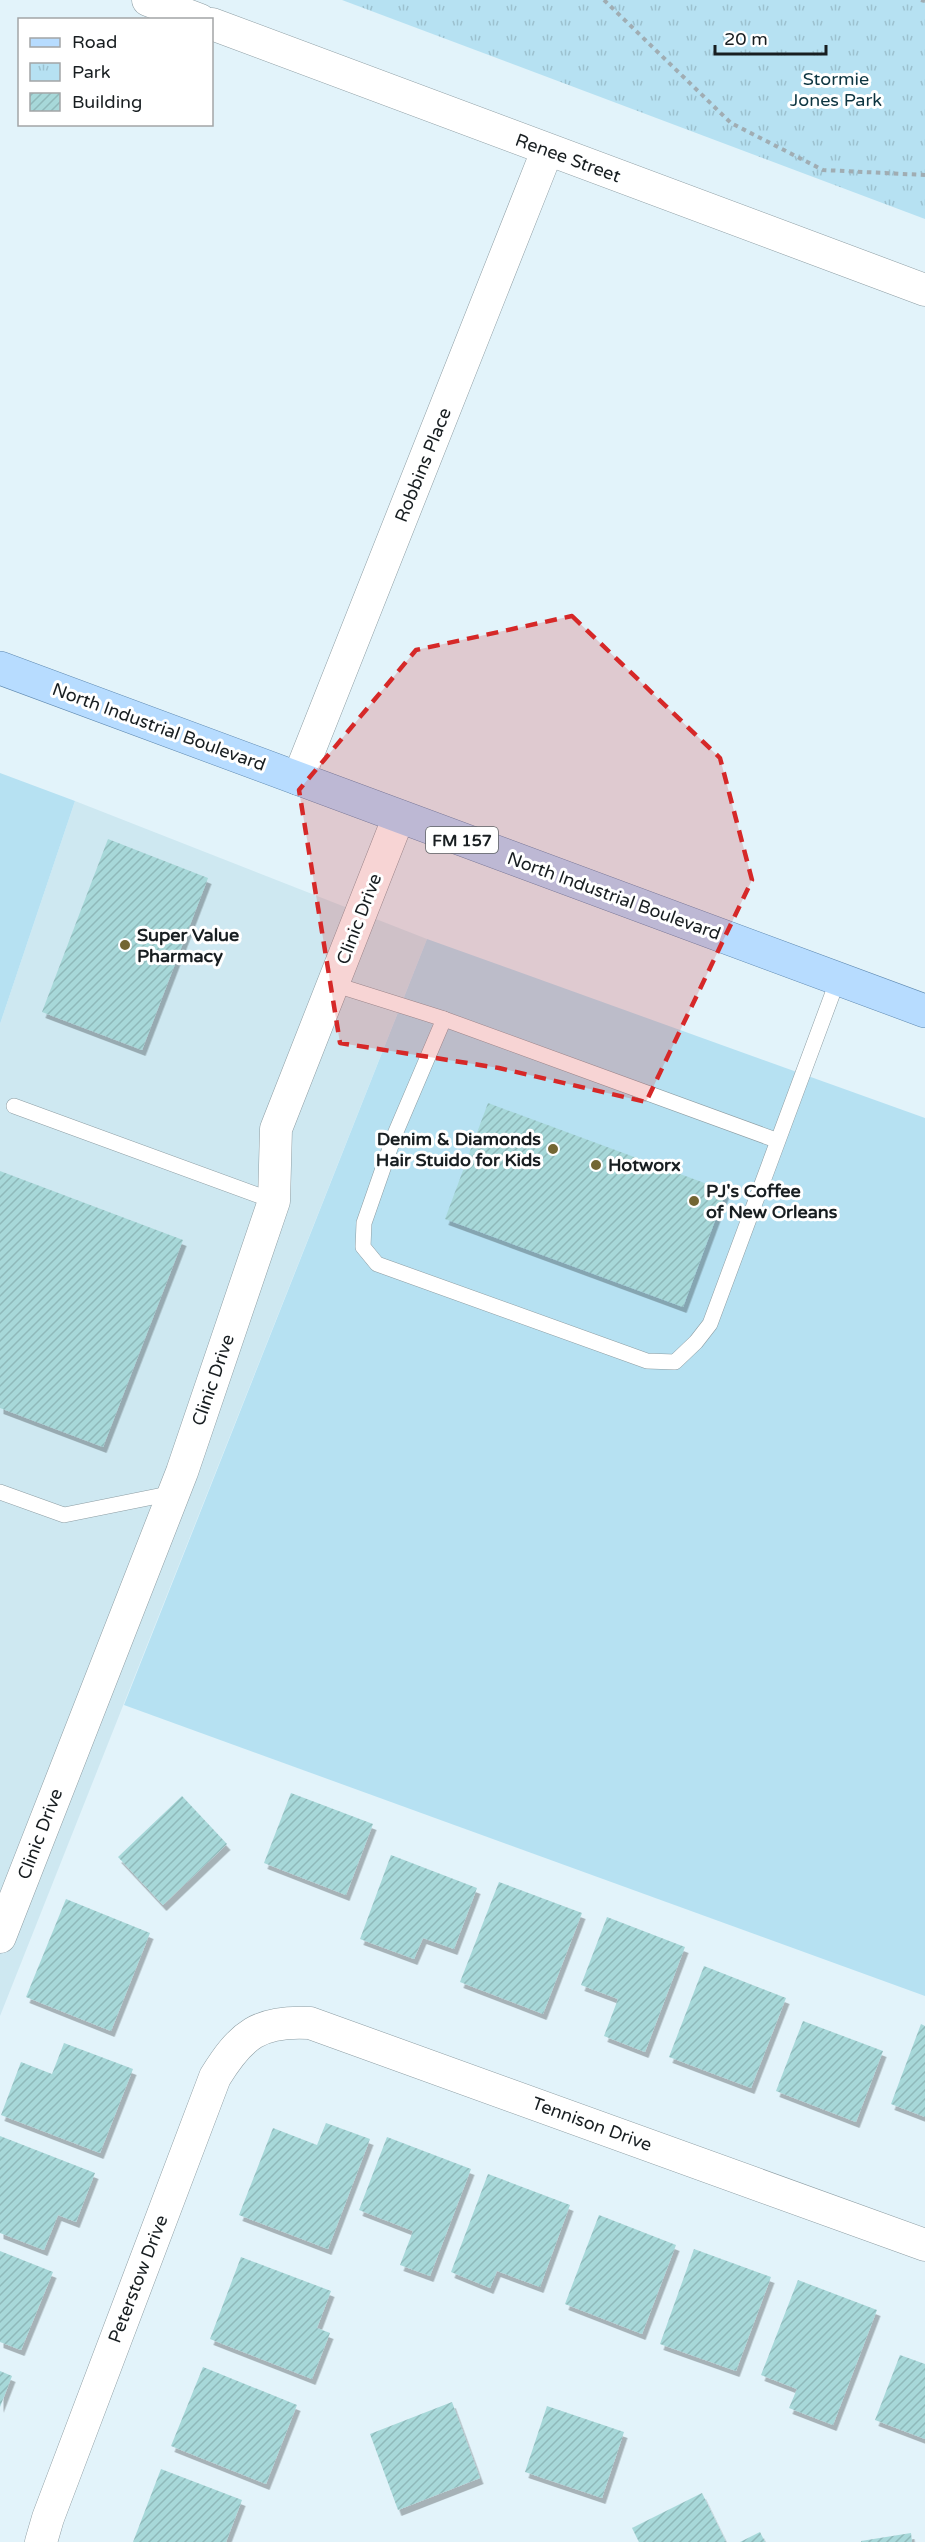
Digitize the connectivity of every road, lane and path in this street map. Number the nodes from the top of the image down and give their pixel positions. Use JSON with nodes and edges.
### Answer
{"nodes":[{"id":1,"x":148,"y":0,"type":"edge"},
{"id":2,"x":604,"y":0,"type":"edge"},
{"id":3,"x":195,"y":18,"type":"edge"},
{"id":4,"x":213,"y":24,"type":"edge"},
{"id":5,"x":547,"y":151,"type":"junction"},
{"id":6,"x":925,"y":175,"type":"edge"},
{"id":7,"x":925,"y":290,"type":"edge"},
{"id":8,"x":0,"y":668,"type":"edge"},
{"id":9,"x":298,"y":779,"type":"junction"},
{"id":10,"x":399,"y":816,"type":"junction"},
{"id":11,"x":838,"y":979,"type":"junction"},
{"id":12,"x":333,"y":984,"type":"junction"},
{"id":13,"x":925,"y":1011,"type":"edge"},
{"id":14,"x":444,"y":1019,"type":"junction"},
{"id":15,"x":14,"y":1106,"type":"dead end"},
{"id":16,"x":776,"y":1140,"type":"junction"},
{"id":17,"x":274,"y":1201,"type":"junction"},
{"id":18,"x":0,"y":1492,"type":"edge"},
{"id":19,"x":173,"y":1493,"type":"junction"},
{"id":20,"x":0,"y":1937,"type":"edge"},
{"id":21,"x":257,"y":2030,"type":"joint"},
{"id":22,"x":925,"y":2245,"type":"edge"},
{"id":23,"x":41,"y":2542,"type":"edge"}],
"edges":[{"from":1,"to":3,"type":"street"},
{"from":2,"to":6,"type":"path"},
{"from":4,"to":5,"type":"street","name":"Renee Street"},
{"from":5,"to":7,"type":"street","name":"Renee Street"},
{"from":5,"to":9,"type":"street","name":"Robbins Place"},
{"from":8,"to":9,"type":"main road","name":"North Industrial Boulevard","number":"FM 157"},
{"from":9,"to":10,"type":"main road","name":"North Industrial Boulevard","number":"FM 157"},
{"from":10,"to":11,"type":"main road","name":"North Industrial Boulevard","number":"FM 157"},
{"from":10,"to":12,"type":"street","name":"Clinic Drive"},
{"from":11,"to":13,"type":"main road","name":"North Industrial Boulevard","number":"FM 157"},
{"from":11,"to":16,"type":"lane"},
{"from":12,"to":14,"type":"lane"},
{"from":12,"to":17,"type":"street","name":"Clinic Drive"},
{"from":14,"to":16,"type":"lane"},
{"from":14,"to":16,"type":"lane"},
{"from":15,"to":17,"type":"lane"},
{"from":17,"to":19,"type":"street","name":"Clinic Drive"},
{"from":18,"to":19,"type":"lane"},
{"from":19,"to":20,"type":"street","name":"Clinic Drive"},
{"from":21,"to":22,"type":"street","name":"Tennison Drive"},
{"from":21,"to":23,"type":"street","name":"Peterstow Drive"}]}
